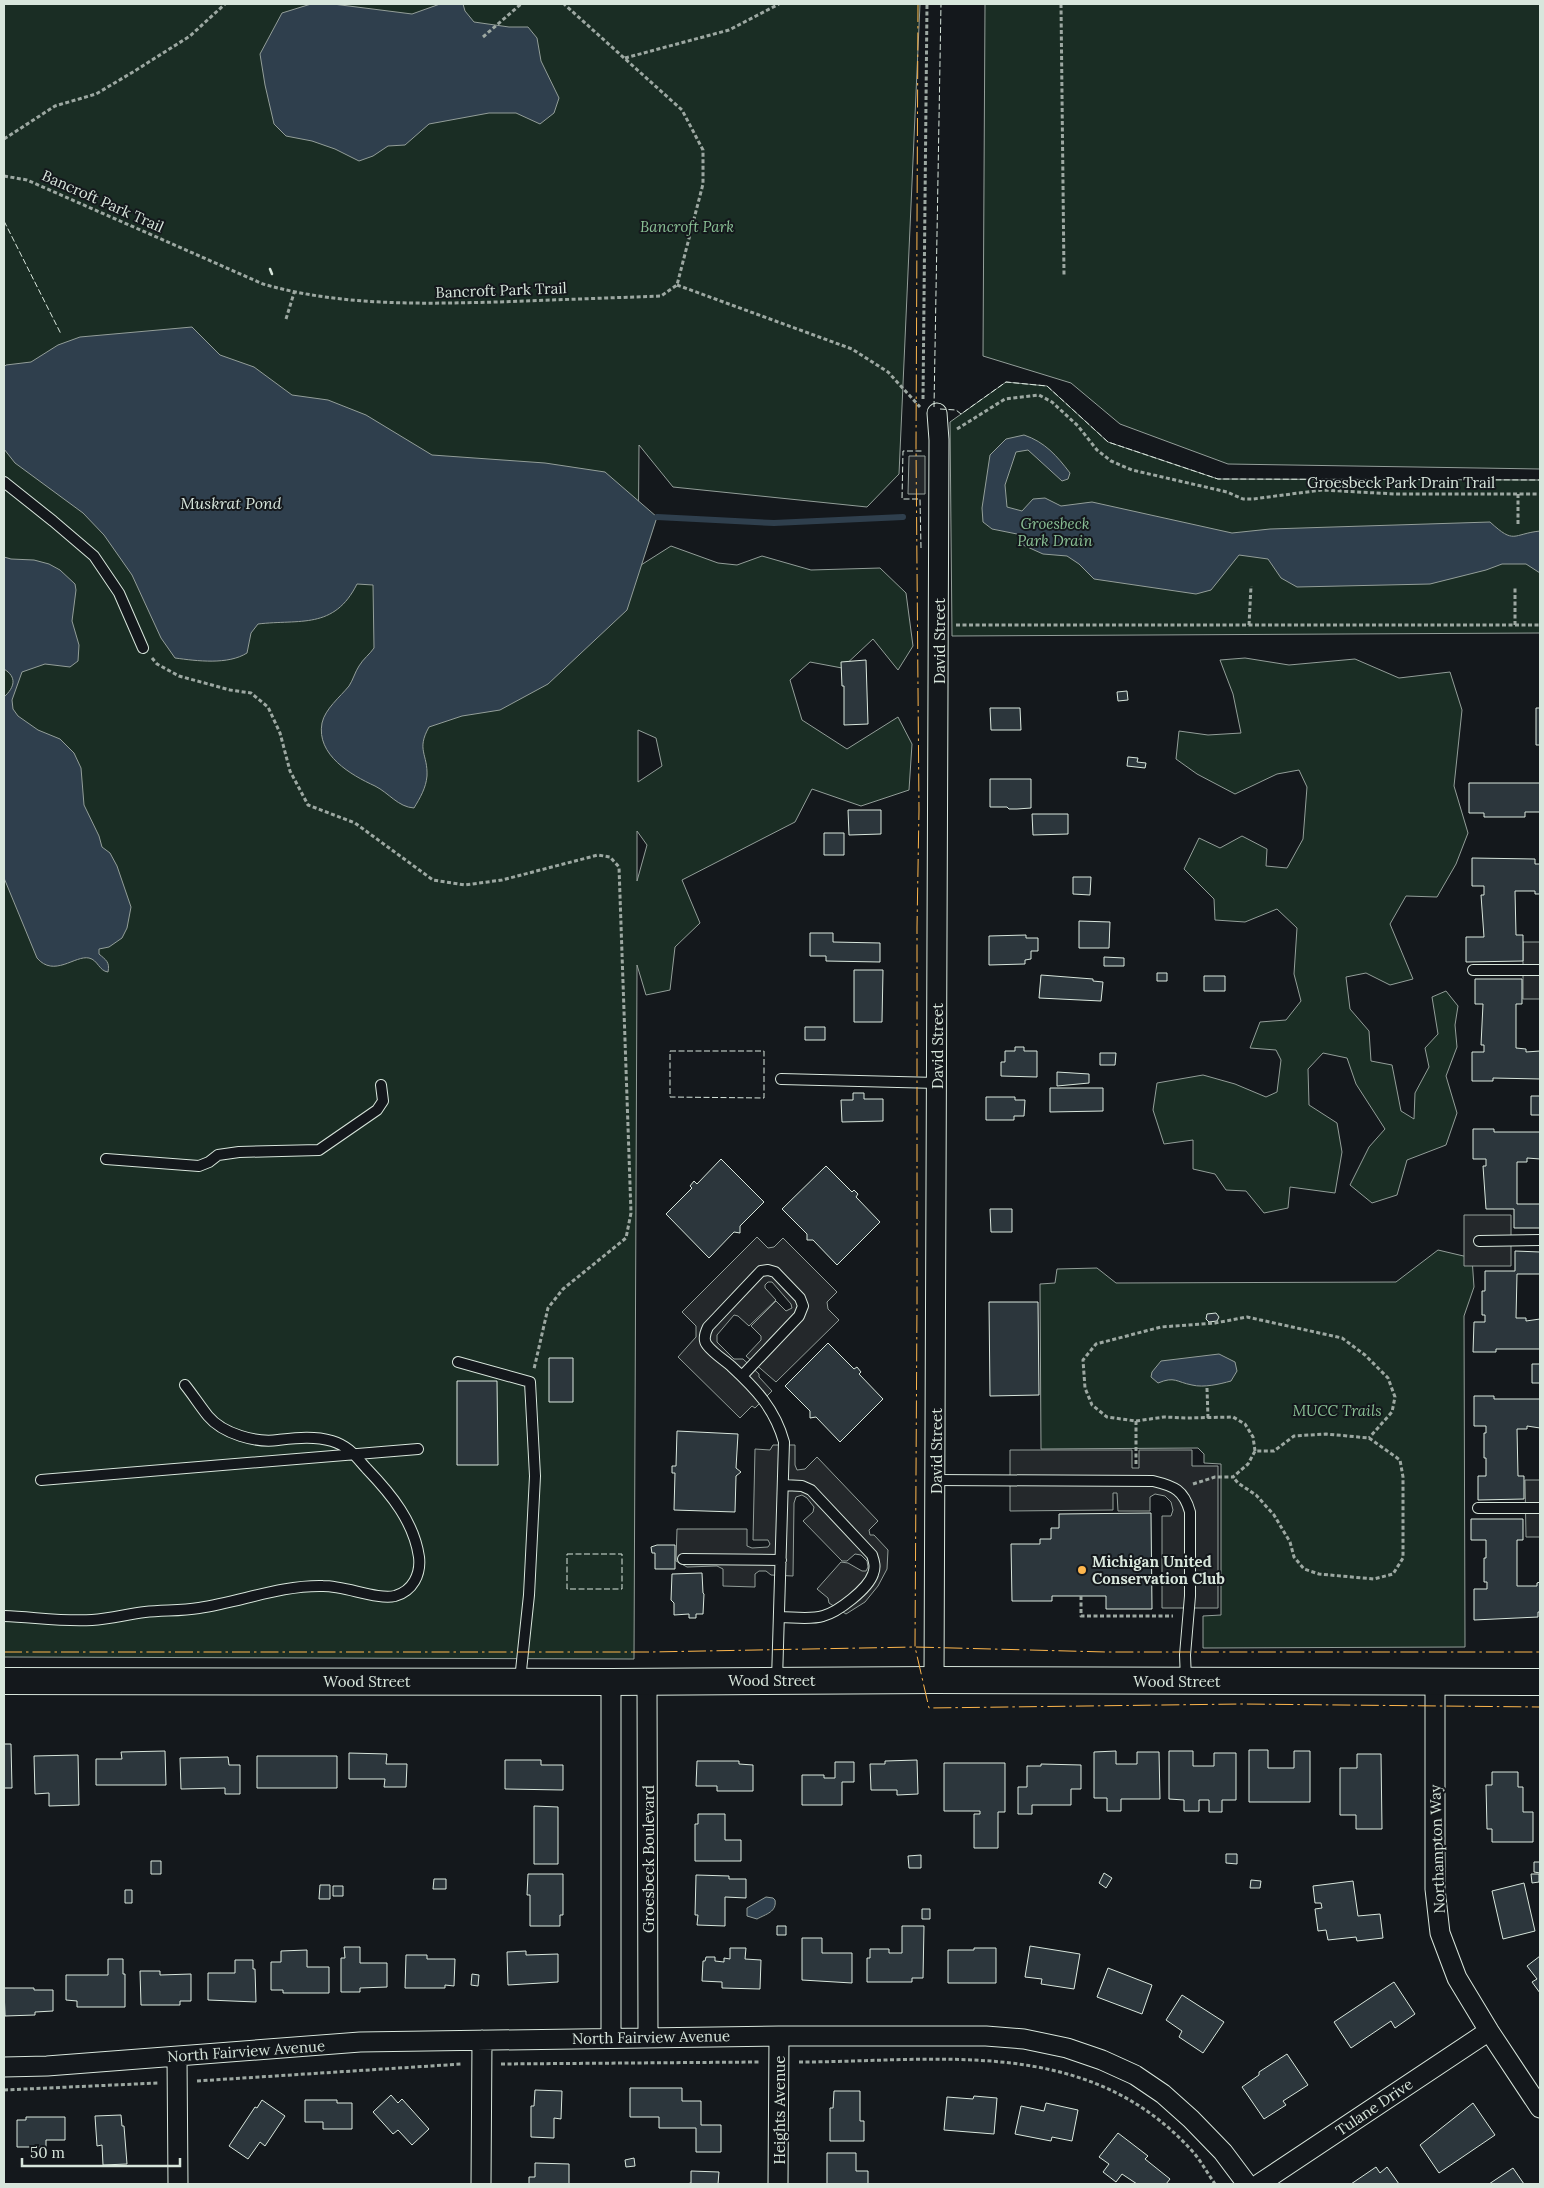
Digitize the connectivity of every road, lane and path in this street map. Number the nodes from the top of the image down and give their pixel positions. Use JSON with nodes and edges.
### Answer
{"nodes":[{"id":1,"x":225,"y":4,"type":"edge"},
{"id":2,"x":521,"y":4,"type":"edge"},
{"id":3,"x":564,"y":4,"type":"edge"},
{"id":4,"x":779,"y":4,"type":"edge"},
{"id":5,"x":927,"y":4,"type":"edge"},
{"id":6,"x":1061,"y":4,"type":"edge"},
{"id":7,"x":483,"y":37,"type":"dead end"},
{"id":8,"x":624,"y":58,"type":"junction"},
{"id":9,"x":4,"y":139,"type":"edge"},
{"id":10,"x":4,"y":176,"type":"edge"},
{"id":11,"x":1064,"y":275,"type":"dead end"},
{"id":12,"x":678,"y":284,"type":"junction"},
{"id":13,"x":294,"y":293,"type":"junction"},
{"id":14,"x":286,"y":318,"type":"dead end"},
{"id":15,"x":903,"y":390,"type":"dead end"},
{"id":16,"x":930,"y":412,"type":"joint"},
{"id":17,"x":939,"y":440,"type":"junction"},
{"id":18,"x":4,"y":482,"type":"edge"},
{"id":19,"x":1518,"y":494,"type":"junction"},
{"id":20,"x":1540,"y":494,"type":"edge"},
{"id":21,"x":1518,"y":524,"type":"dead end"},
{"id":22,"x":1251,"y":586,"type":"dead end"},
{"id":23,"x":1515,"y":588,"type":"dead end"},
{"id":24,"x":1249,"y":625,"type":"junction"},
{"id":25,"x":1515,"y":625,"type":"junction"},
{"id":26,"x":1540,"y":625,"type":"edge"},
{"id":27,"x":939,"y":626,"type":"junction"},
{"id":28,"x":143,"y":648,"type":"joint"},
{"id":29,"x":1473,"y":970,"type":"dead end"},
{"id":30,"x":1540,"y":970,"type":"edge"},
{"id":31,"x":781,"y":1079,"type":"dead end"},
{"id":32,"x":937,"y":1083,"type":"junction"},
{"id":33,"x":381,"y":1085,"type":"dead end"},
{"id":34,"x":106,"y":1159,"type":"dead end"},
{"id":35,"x":1479,"y":1240,"type":"dead end"},
{"id":36,"x":1540,"y":1240,"type":"edge"},
{"id":37,"x":458,"y":1362,"type":"dead end"},
{"id":38,"x":742,"y":1376,"type":"junction"},
{"id":39,"x":530,"y":1382,"type":"junction"},
{"id":40,"x":186,"y":1385,"type":"dead end"},
{"id":41,"x":1207,"y":1388,"type":"dead end"},
{"id":42,"x":1208,"y":1418,"type":"junction"},
{"id":43,"x":1136,"y":1422,"type":"junction"},
{"id":44,"x":1369,"y":1438,"type":"junction"},
{"id":45,"x":418,"y":1449,"type":"dead end"},
{"id":46,"x":1255,"y":1451,"type":"junction"},
{"id":47,"x":354,"y":1454,"type":"junction"},
{"id":48,"x":1233,"y":1477,"type":"junction"},
{"id":49,"x":41,"y":1480,"type":"dead end"},
{"id":50,"x":936,"y":1480,"type":"junction"},
{"id":51,"x":1136,"y":1481,"type":"junction"},
{"id":52,"x":783,"y":1485,"type":"junction"},
{"id":53,"x":1176,"y":1488,"type":"junction"},
{"id":54,"x":1478,"y":1508,"type":"dead end"},
{"id":55,"x":1540,"y":1508,"type":"edge"},
{"id":56,"x":684,"y":1559,"type":"dead end"},
{"id":57,"x":781,"y":1560,"type":"junction"},
{"id":58,"x":1081,"y":1596,"type":"dead end"},
{"id":59,"x":4,"y":1616,"type":"edge"},
{"id":60,"x":1189,"y":1616,"type":"junction"},
{"id":61,"x":780,"y":1617,"type":"junction"},
{"id":62,"x":777,"y":1680,"type":"junction"},
{"id":63,"x":934,"y":1680,"type":"junction"},
{"id":64,"x":4,"y":1681,"type":"edge"},
{"id":65,"x":520,"y":1681,"type":"junction"},
{"id":66,"x":1186,"y":1681,"type":"junction"},
{"id":67,"x":611,"y":1682,"type":"junction"},
{"id":68,"x":647,"y":1682,"type":"junction"},
{"id":69,"x":1435,"y":1682,"type":"junction"},
{"id":70,"x":1540,"y":1682,"type":"edge"},
{"id":71,"x":1489,"y":2031,"type":"junction"},
{"id":72,"x":779,"y":2036,"type":"junction"},
{"id":73,"x":611,"y":2037,"type":"junction"},
{"id":74,"x":648,"y":2037,"type":"junction"},
{"id":75,"x":482,"y":2040,"type":"junction"},
{"id":76,"x":178,"y":2057,"type":"junction"},
{"id":77,"x":779,"y":2062,"type":"junction"},
{"id":78,"x":482,"y":2064,"type":"junction"},
{"id":79,"x":4,"y":2067,"type":"edge"},
{"id":80,"x":178,"y":2083,"type":"junction"},
{"id":81,"x":4,"y":2090,"type":"edge"},
{"id":82,"x":1540,"y":2108,"type":"edge"},
{"id":83,"x":178,"y":2184,"type":"edge"},
{"id":84,"x":481,"y":2184,"type":"edge"},
{"id":85,"x":778,"y":2184,"type":"edge"},
{"id":86,"x":1215,"y":2184,"type":"edge"},
{"id":87,"x":1246,"y":2184,"type":"edge"},
{"id":88,"x":1259,"y":2184,"type":"edge"}],
"edges":[{"from":1,"to":9,"type":"path"},
{"from":2,"to":7,"type":"path"},
{"from":3,"to":8,"type":"path"},
{"from":4,"to":8,"type":"path"},
{"from":5,"to":16,"type":"path"},
{"from":6,"to":11,"type":"path"},
{"from":8,"to":12,"type":"path"},
{"from":10,"to":13,"type":"path","name":"Bancroft Park Trail"},
{"from":12,"to":13,"type":"path","name":"Bancroft Park Trail"},
{"from":12,"to":15,"type":"path"},
{"from":13,"to":14,"type":"path"},
{"from":16,"to":17,"type":"street","name":"David Street"},
{"from":17,"to":19,"type":"path","name":"Groesbeck Park Drain Trail"},
{"from":17,"to":27,"type":"street","name":"David Street"},
{"from":18,"to":28,"type":"lane"},
{"from":19,"to":20,"type":"path","name":"Groesbeck Park Drain Trail"},
{"from":19,"to":21,"type":"path"},
{"from":22,"to":24,"type":"path"},
{"from":23,"to":25,"type":"path"},
{"from":24,"to":25,"type":"path"},
{"from":24,"to":27,"type":"path"},
{"from":25,"to":26,"type":"path"},
{"from":27,"to":32,"type":"street","name":"David Street"},
{"from":28,"to":39,"type":"path"},
{"from":29,"to":30,"type":"lane"},
{"from":31,"to":32,"type":"lane"},
{"from":32,"to":50,"type":"street","name":"David Street"},
{"from":33,"to":34,"type":"lane"},
{"from":35,"to":36,"type":"lane"},
{"from":37,"to":39,"type":"lane"},
{"from":38,"to":38,"type":"lane"},
{"from":38,"to":52,"type":"lane"},
{"from":39,"to":65,"type":"lane"},
{"from":40,"to":47,"type":"lane"},
{"from":41,"to":42,"type":"path"},
{"from":42,"to":43,"type":"path"},
{"from":42,"to":46,"type":"path"},
{"from":43,"to":44,"type":"path"},
{"from":43,"to":51,"type":"path"},
{"from":44,"to":46,"type":"path"},
{"from":44,"to":48,"type":"path"},
{"from":45,"to":47,"type":"lane"},
{"from":46,"to":48,"type":"path"},
{"from":47,"to":49,"type":"lane"},
{"from":47,"to":59,"type":"lane"},
{"from":48,"to":53,"type":"path"},
{"from":50,"to":51,"type":"lane"},
{"from":50,"to":63,"type":"street","name":"David Street"},
{"from":51,"to":53,"type":"lane"},
{"from":52,"to":57,"type":"lane"},
{"from":52,"to":61,"type":"lane"},
{"from":53,"to":60,"type":"lane"},
{"from":54,"to":55,"type":"lane"},
{"from":56,"to":57,"type":"lane"},
{"from":57,"to":61,"type":"lane"},
{"from":58,"to":60,"type":"path"},
{"from":60,"to":66,"type":"lane"},
{"from":61,"to":62,"type":"lane"},
{"from":62,"to":63,"type":"street","name":"Wood Street"},
{"from":62,"to":68,"type":"street","name":"Wood Street"},
{"from":63,"to":66,"type":"street","name":"Wood Street"},
{"from":64,"to":65,"type":"street","name":"Wood Street"},
{"from":65,"to":67,"type":"street","name":"Wood Street"},
{"from":66,"to":69,"type":"street","name":"Wood Street"},
{"from":67,"to":68,"type":"street","name":"Wood Street"},
{"from":67,"to":73,"type":"street"},
{"from":68,"to":74,"type":"street","name":"Groesbeck Boulevard"},
{"from":69,"to":70,"type":"street","name":"Wood Street"},
{"from":69,"to":71,"type":"street","name":"Northampton Way"},
{"from":71,"to":82,"type":"street","name":"Northampton Way"},
{"from":71,"to":88,"type":"street","name":"Tulane Drive"},
{"from":72,"to":74,"type":"street","name":"North Fairview Avenue"},
{"from":72,"to":77,"type":"street","name":"Heights Avenue"},
{"from":72,"to":87,"type":"street","name":"North Fairview Avenue"},
{"from":73,"to":74,"type":"street","name":"North Fairview Avenue"},
{"from":73,"to":75,"type":"street","name":"North Fairview Avenue"},
{"from":75,"to":76,"type":"street","name":"North Fairview Avenue"},
{"from":75,"to":78,"type":"street"},
{"from":76,"to":79,"type":"street","name":"North Fairview Avenue"},
{"from":76,"to":80,"type":"street"},
{"from":77,"to":78,"type":"path"},
{"from":77,"to":85,"type":"street","name":"Heights Avenue"},
{"from":77,"to":86,"type":"path"},
{"from":78,"to":80,"type":"path"},
{"from":78,"to":84,"type":"street"},
{"from":80,"to":81,"type":"path"},
{"from":80,"to":83,"type":"street"}]}
